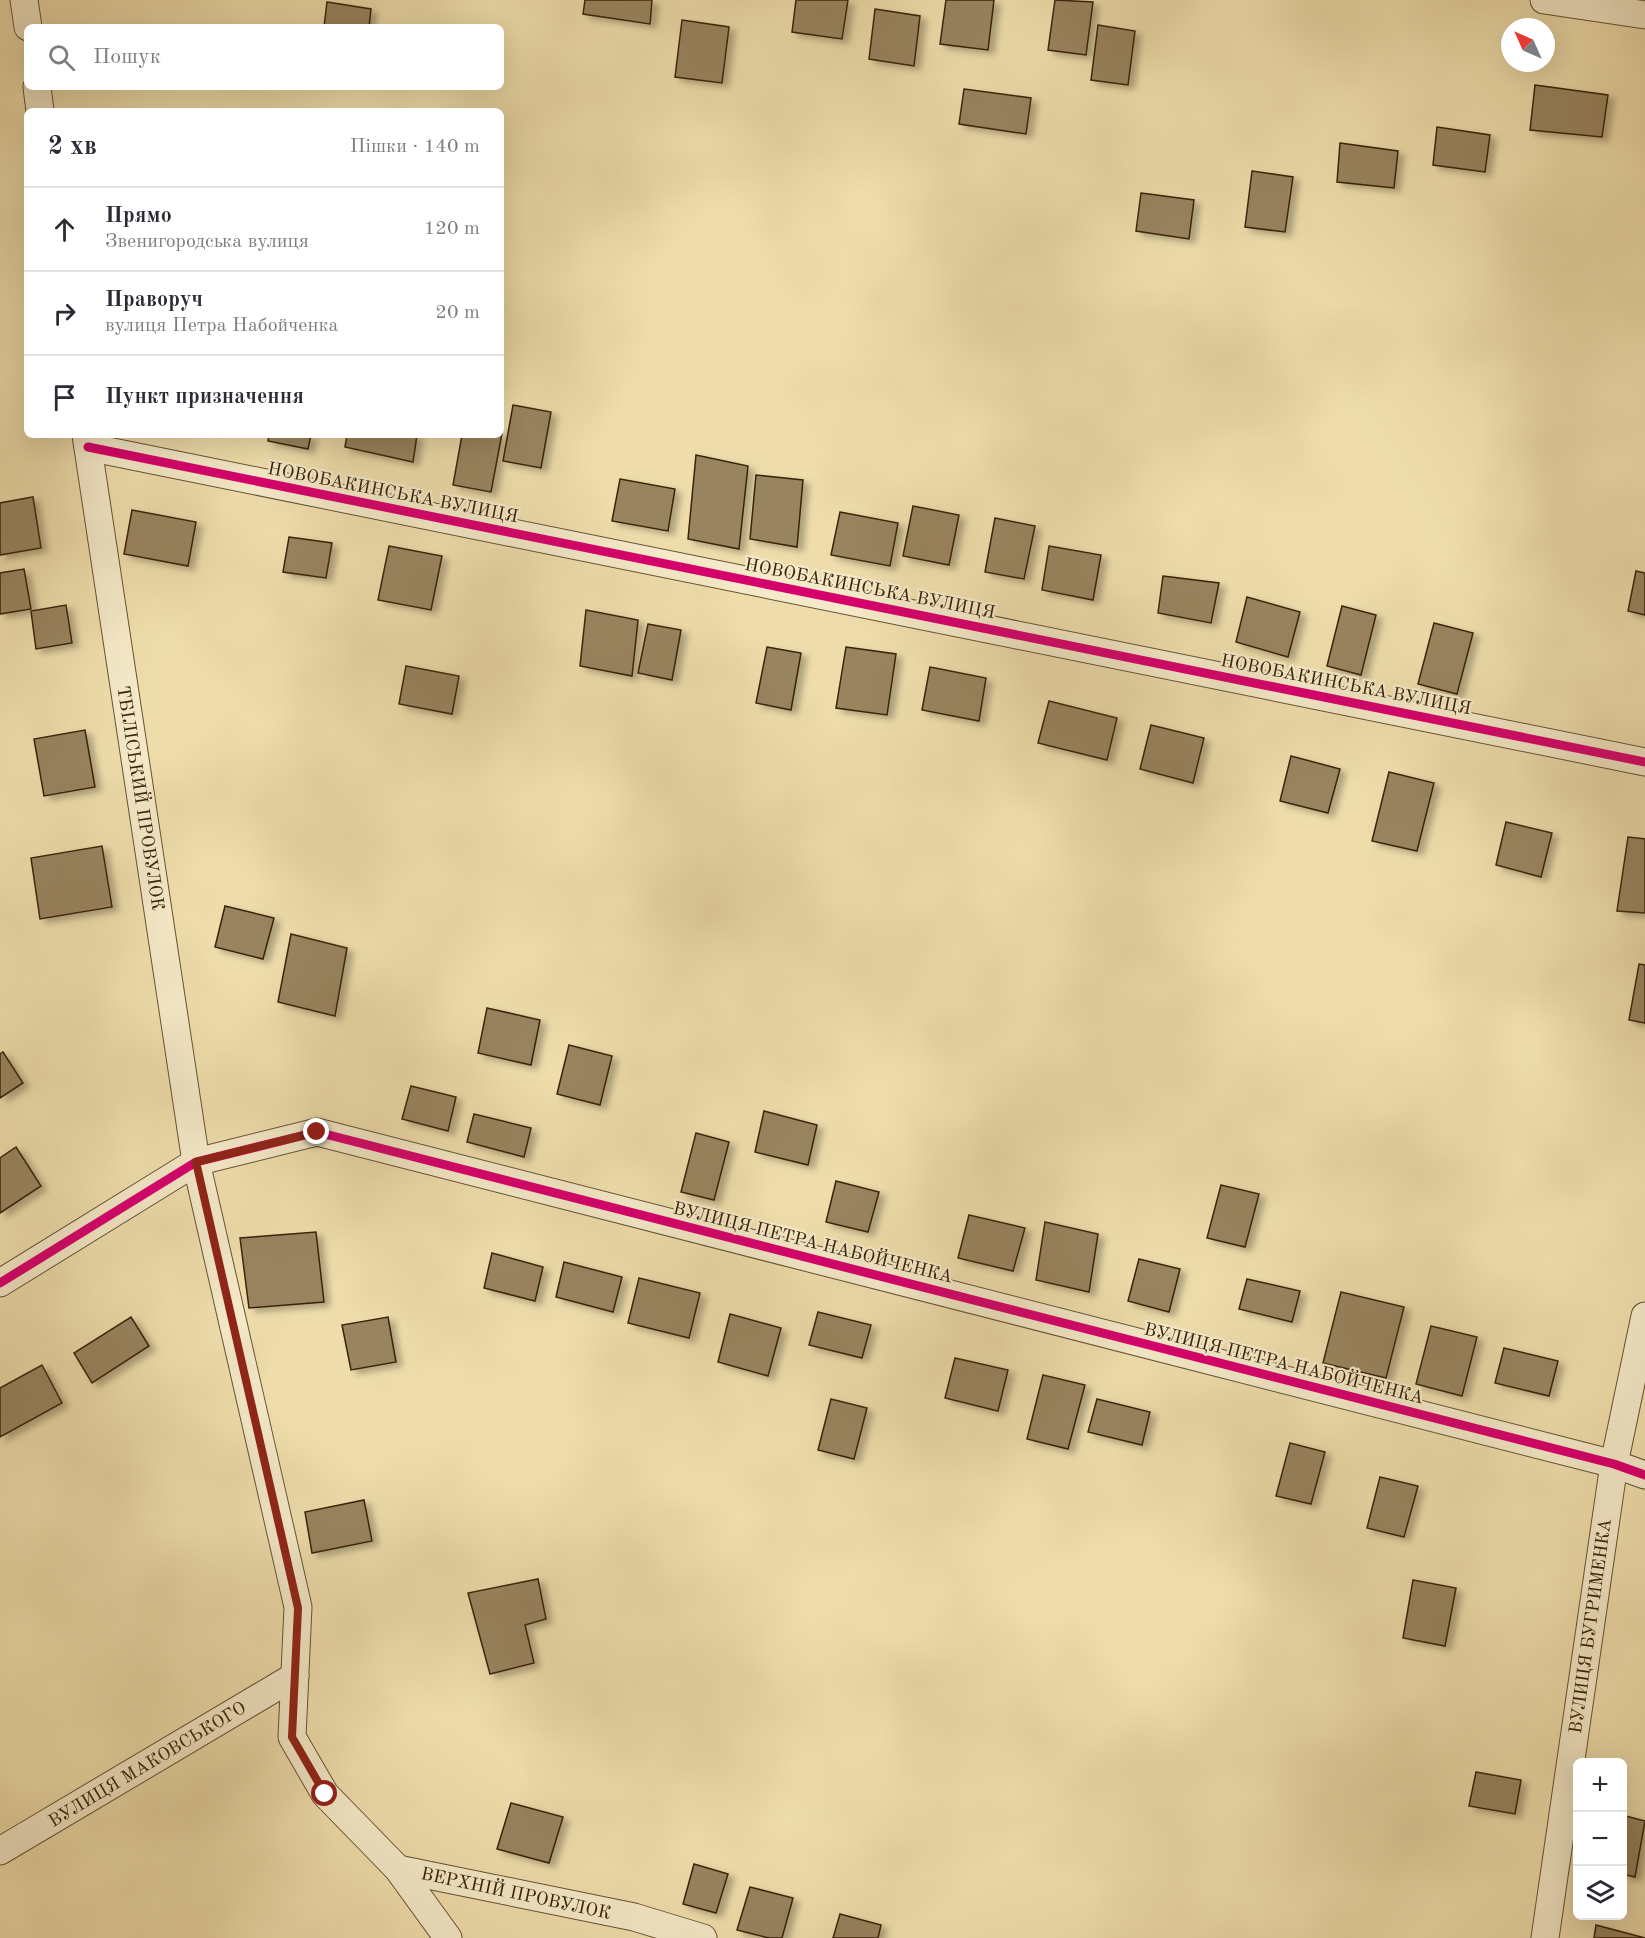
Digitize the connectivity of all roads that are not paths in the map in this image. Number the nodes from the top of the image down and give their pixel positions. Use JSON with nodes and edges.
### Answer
{"nodes":[{"id":1,"x":24,"y":0,"type":"edge"},
{"id":2,"x":1544,"y":0,"type":"edge"},
{"id":3,"x":1645,"y":15,"type":"edge"},
{"id":4,"x":28,"y":24,"type":"edge"},
{"id":5,"x":37,"y":90,"type":"edge"},
{"id":6,"x":40,"y":108,"type":"edge"},
{"id":7,"x":87,"y":441,"type":"edge"},
{"id":8,"x":1645,"y":762,"type":"edge"},
{"id":9,"x":196,"y":1162,"type":"junction"},
{"id":10,"x":0,"y":1283,"type":"edge"},
{"id":11,"x":1645,"y":1316,"type":"edge"},
{"id":12,"x":1614,"y":1464,"type":"junction"},
{"id":13,"x":1645,"y":1475,"type":"edge"},
{"id":14,"x":295,"y":1676,"type":"junction"},
{"id":15,"x":0,"y":1851,"type":"edge"},
{"id":16,"x":398,"y":1869,"type":"junction"},
{"id":17,"x":448,"y":1938,"type":"edge"},
{"id":18,"x":703,"y":1938,"type":"edge"},
{"id":19,"x":1545,"y":1938,"type":"edge"}],
"edges":[{"from":1,"to":4,"type":"street"},
{"from":2,"to":3,"type":"street"},
{"from":5,"to":6,"type":"street"},
{"from":7,"to":8,"type":"street","name":"НОВОБАКИНСЬКА ВУЛИЦЯ"},
{"from":7,"to":9,"type":"street","name":"ТБІЛІСЬКИЙ ПРОВУЛОК"},
{"from":9,"to":10,"type":"street","name":"ВУЛИЦЯ ПЕТРА НАБОЙЧЕНКА"},
{"from":9,"to":12,"type":"street","name":"ВУЛИЦЯ ПЕТРА НАБОЙЧЕНКА"},
{"from":9,"to":14,"type":"street","name":"ТБІЛІСЬКИЙ ПРОВУЛОК"},
{"from":11,"to":12,"type":"street","name":"ВУЛИЦЯ БУГРИМЕНКА"},
{"from":12,"to":13,"type":"street","name":"ВУЛИЦЯ ПЕТРА НАБОЙЧЕНКА"},
{"from":12,"to":19,"type":"street","name":"ВУЛИЦЯ БУГРИМЕНКА"},
{"from":14,"to":15,"type":"street","name":"ВУЛИЦЯ МАКОВСЬКОГО"},
{"from":14,"to":16,"type":"street","name":"ТБІЛІСЬКИЙ ПРОВУЛОК"},
{"from":16,"to":17,"type":"street","name":"ТБІЛІСЬКИЙ ПРОВУЛОК"},
{"from":16,"to":18,"type":"street","name":"ВЕРХНІЙ ПРОВУЛОК"}]}
